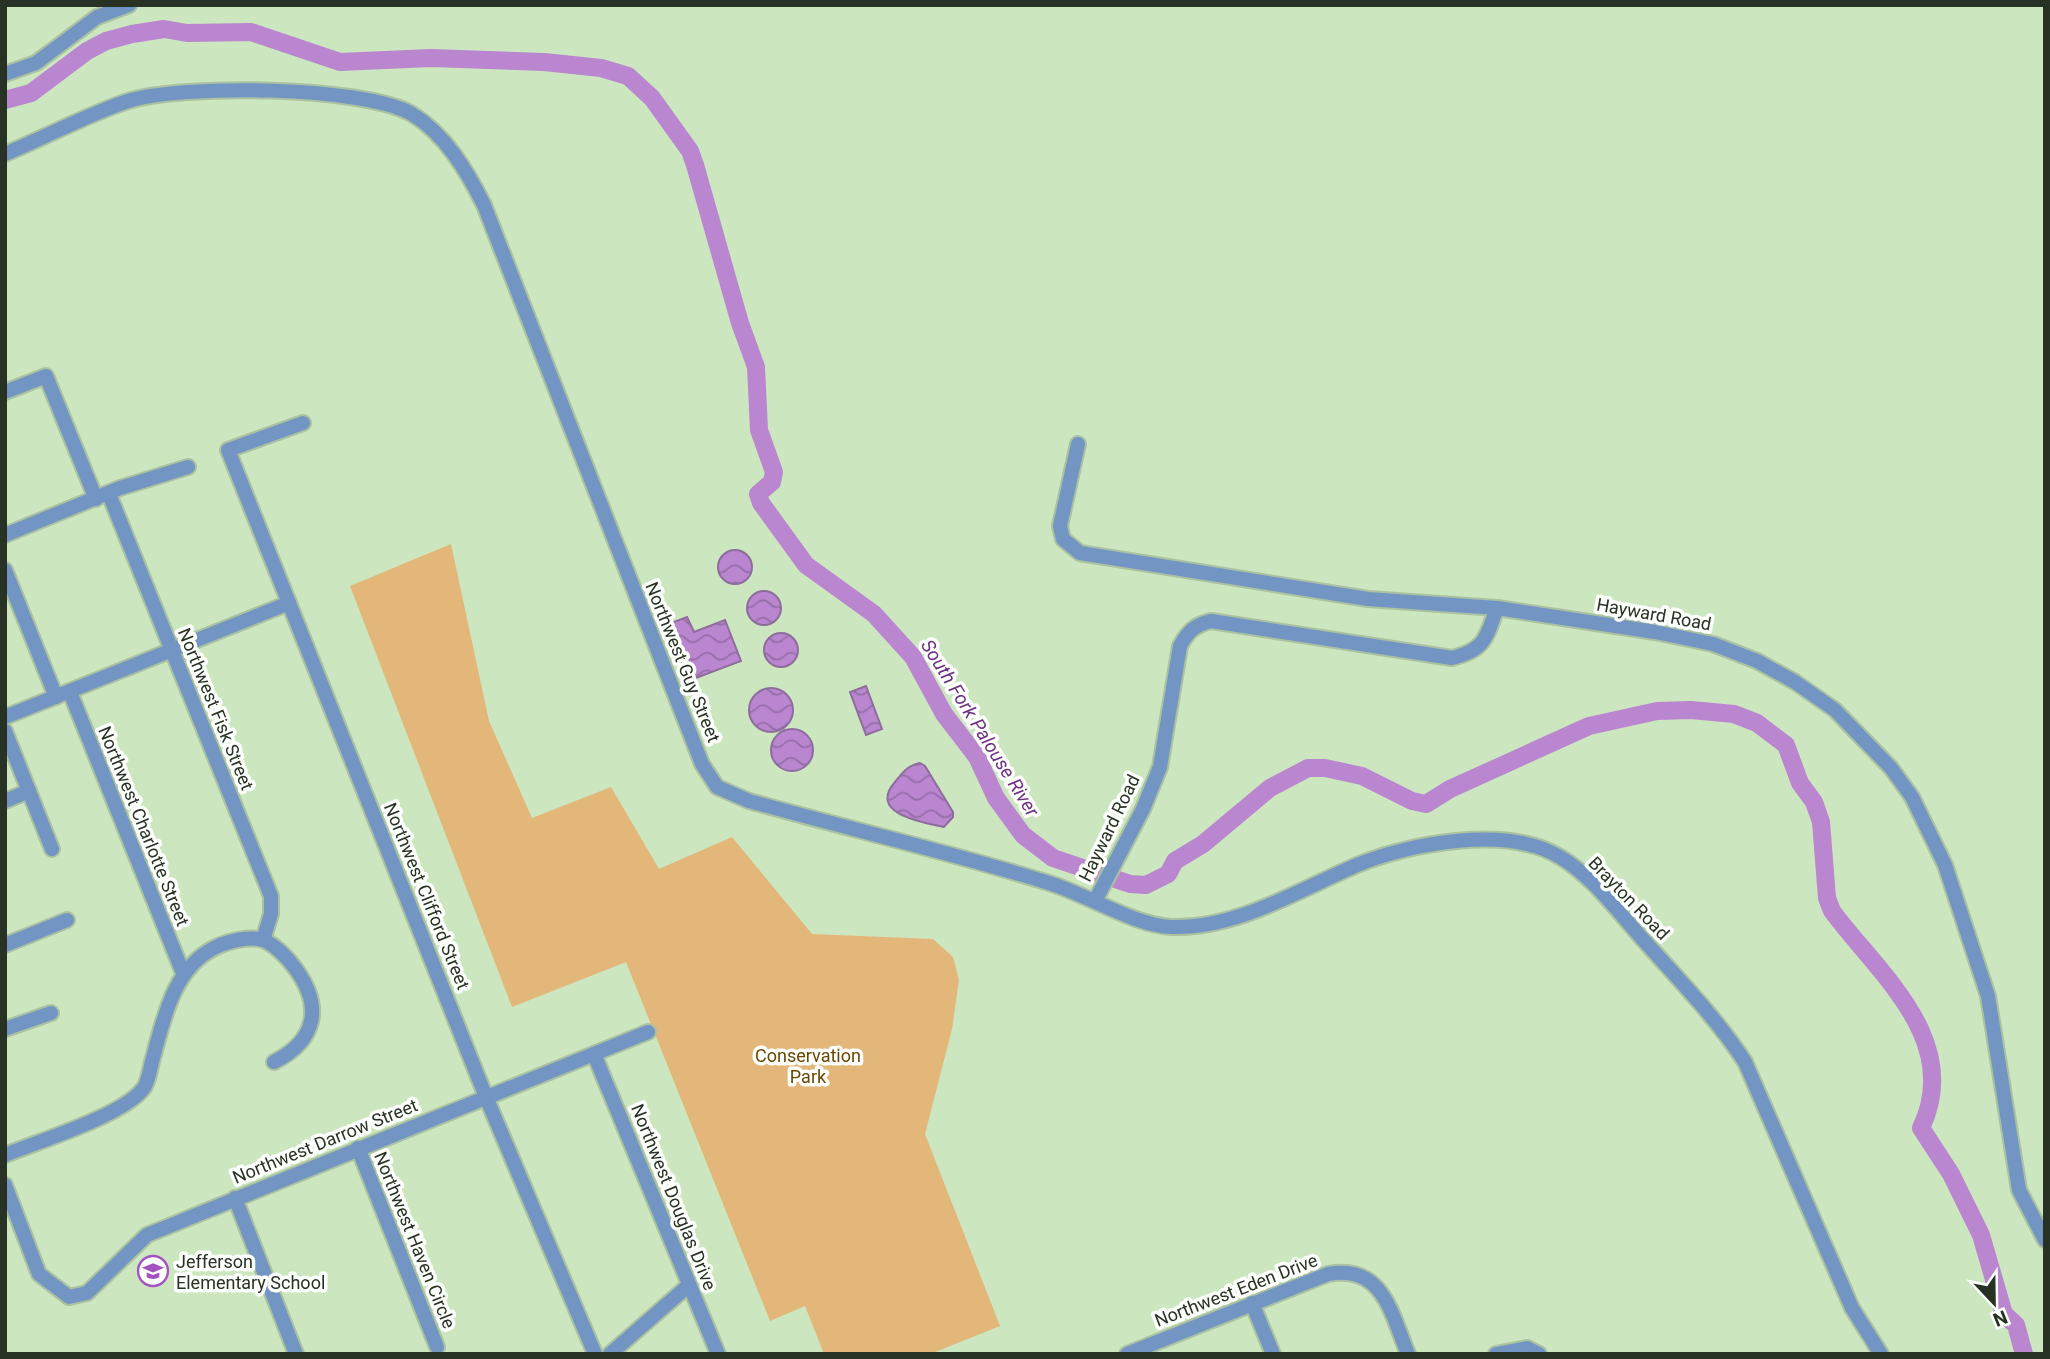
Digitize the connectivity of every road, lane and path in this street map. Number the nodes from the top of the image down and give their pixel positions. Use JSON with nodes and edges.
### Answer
{"nodes":[{"id":1,"x":129,"y":5,"type":"edge"},
{"id":2,"x":5,"y":75,"type":"edge"},
{"id":3,"x":5,"y":155,"type":"edge"},
{"id":4,"x":5,"y":392,"type":"edge"},
{"id":5,"x":303,"y":423,"type":"dead end"},
{"id":6,"x":1078,"y":444,"type":"dead end"},
{"id":7,"x":188,"y":467,"type":"dead end"},
{"id":8,"x":103,"y":497,"type":"junction"},
{"id":9,"x":5,"y":536,"type":"edge"},
{"id":10,"x":5,"y":570,"type":"edge"},
{"id":11,"x":289,"y":603,"type":"junction"},
{"id":12,"x":1497,"y":608,"type":"junction"},
{"id":13,"x":172,"y":651,"type":"junction"},
{"id":14,"x":70,"y":692,"type":"junction"},
{"id":15,"x":56,"y":697,"type":"junction"},
{"id":16,"x":5,"y":716,"type":"edge"},
{"id":17,"x":5,"y":731,"type":"edge"},
{"id":18,"x":29,"y":791,"type":"junction"},
{"id":19,"x":5,"y":802,"type":"edge"},
{"id":20,"x":52,"y":849,"type":"dead end"},
{"id":21,"x":1098,"y":895,"type":"junction"},
{"id":22,"x":67,"y":920,"type":"dead end"},
{"id":23,"x":263,"y":940,"type":"junction"},
{"id":24,"x":5,"y":945,"type":"edge"},
{"id":25,"x":183,"y":973,"type":"junction"},
{"id":26,"x":51,"y":1013,"type":"dead end"},
{"id":27,"x":5,"y":1029,"type":"edge"},
{"id":28,"x":648,"y":1032,"type":"dead end"},
{"id":29,"x":594,"y":1055,"type":"junction"},
{"id":30,"x":274,"y":1062,"type":"dead end"},
{"id":31,"x":486,"y":1097,"type":"junction"},
{"id":32,"x":358,"y":1148,"type":"junction"},
{"id":33,"x":5,"y":1155,"type":"edge"},
{"id":34,"x":5,"y":1185,"type":"edge"},
{"id":35,"x":235,"y":1198,"type":"junction"},
{"id":36,"x":2045,"y":1240,"type":"edge"},
{"id":37,"x":689,"y":1285,"type":"junction"},
{"id":38,"x":1252,"y":1303,"type":"junction"},
{"id":39,"x":436,"y":1347,"type":"dead end"},
{"id":40,"x":1134,"y":1352,"type":"edge"},
{"id":41,"x":296,"y":1354,"type":"edge"},
{"id":42,"x":595,"y":1354,"type":"edge"},
{"id":43,"x":610,"y":1354,"type":"edge"},
{"id":44,"x":718,"y":1354,"type":"edge"},
{"id":45,"x":1273,"y":1354,"type":"edge"},
{"id":46,"x":1408,"y":1354,"type":"edge"},
{"id":47,"x":1496,"y":1354,"type":"edge"},
{"id":48,"x":1539,"y":1354,"type":"edge"},
{"id":49,"x":1881,"y":1354,"type":"edge"}],
"edges":[{"from":1,"to":2,"type":"street"},
{"from":3,"to":21,"type":"street","name":"Northwest Guy Street"},
{"from":4,"to":8,"type":"street","name":"Northwest Fisk Street"},
{"from":5,"to":11,"type":"street","name":"Northwest Clifford Street"},
{"from":6,"to":12,"type":"street"},
{"from":7,"to":8,"type":"street"},
{"from":8,"to":9,"type":"street"},
{"from":8,"to":13,"type":"street","name":"Northwest Fisk Street"},
{"from":10,"to":15,"type":"street"},
{"from":11,"to":13,"type":"street"},
{"from":11,"to":31,"type":"street","name":"Northwest Clifford Street"},
{"from":12,"to":21,"type":"street","name":"Hayward Road"},
{"from":12,"to":36,"type":"street","name":"Hayward Road"},
{"from":13,"to":14,"type":"street"},
{"from":13,"to":23,"type":"street","name":"Northwest Fisk Street"},
{"from":14,"to":15,"type":"street"},
{"from":14,"to":25,"type":"street","name":"Northwest Charlotte Street"},
{"from":15,"to":16,"type":"street"},
{"from":17,"to":18,"type":"street"},
{"from":18,"to":19,"type":"street"},
{"from":18,"to":20,"type":"street"},
{"from":21,"to":49,"type":"street","name":"Brayton Road"},
{"from":22,"to":24,"type":"street"},
{"from":23,"to":25,"type":"street"},
{"from":23,"to":30,"type":"street"},
{"from":25,"to":33,"type":"street"},
{"from":26,"to":27,"type":"street"},
{"from":28,"to":29,"type":"street","name":"Northwest Darrow Street"},
{"from":29,"to":31,"type":"street","name":"Northwest Darrow Street"},
{"from":29,"to":37,"type":"street","name":"Northwest Douglas Drive"},
{"from":31,"to":32,"type":"street","name":"Northwest Darrow Street"},
{"from":31,"to":42,"type":"street","name":"Northwest Clifford Street"},
{"from":32,"to":35,"type":"street","name":"Northwest Darrow Street"},
{"from":32,"to":39,"type":"street","name":"Northwest Haven Circle"},
{"from":34,"to":35,"type":"street","name":"Northwest Darrow Street"},
{"from":35,"to":41,"type":"street"},
{"from":37,"to":43,"type":"street"},
{"from":37,"to":44,"type":"street","name":"Northwest Douglas Drive"},
{"from":38,"to":40,"type":"street","name":"Northwest Eden Drive"},
{"from":38,"to":45,"type":"street"},
{"from":38,"to":46,"type":"street","name":"Northwest Eden Drive"},
{"from":47,"to":48,"type":"street"}]}
